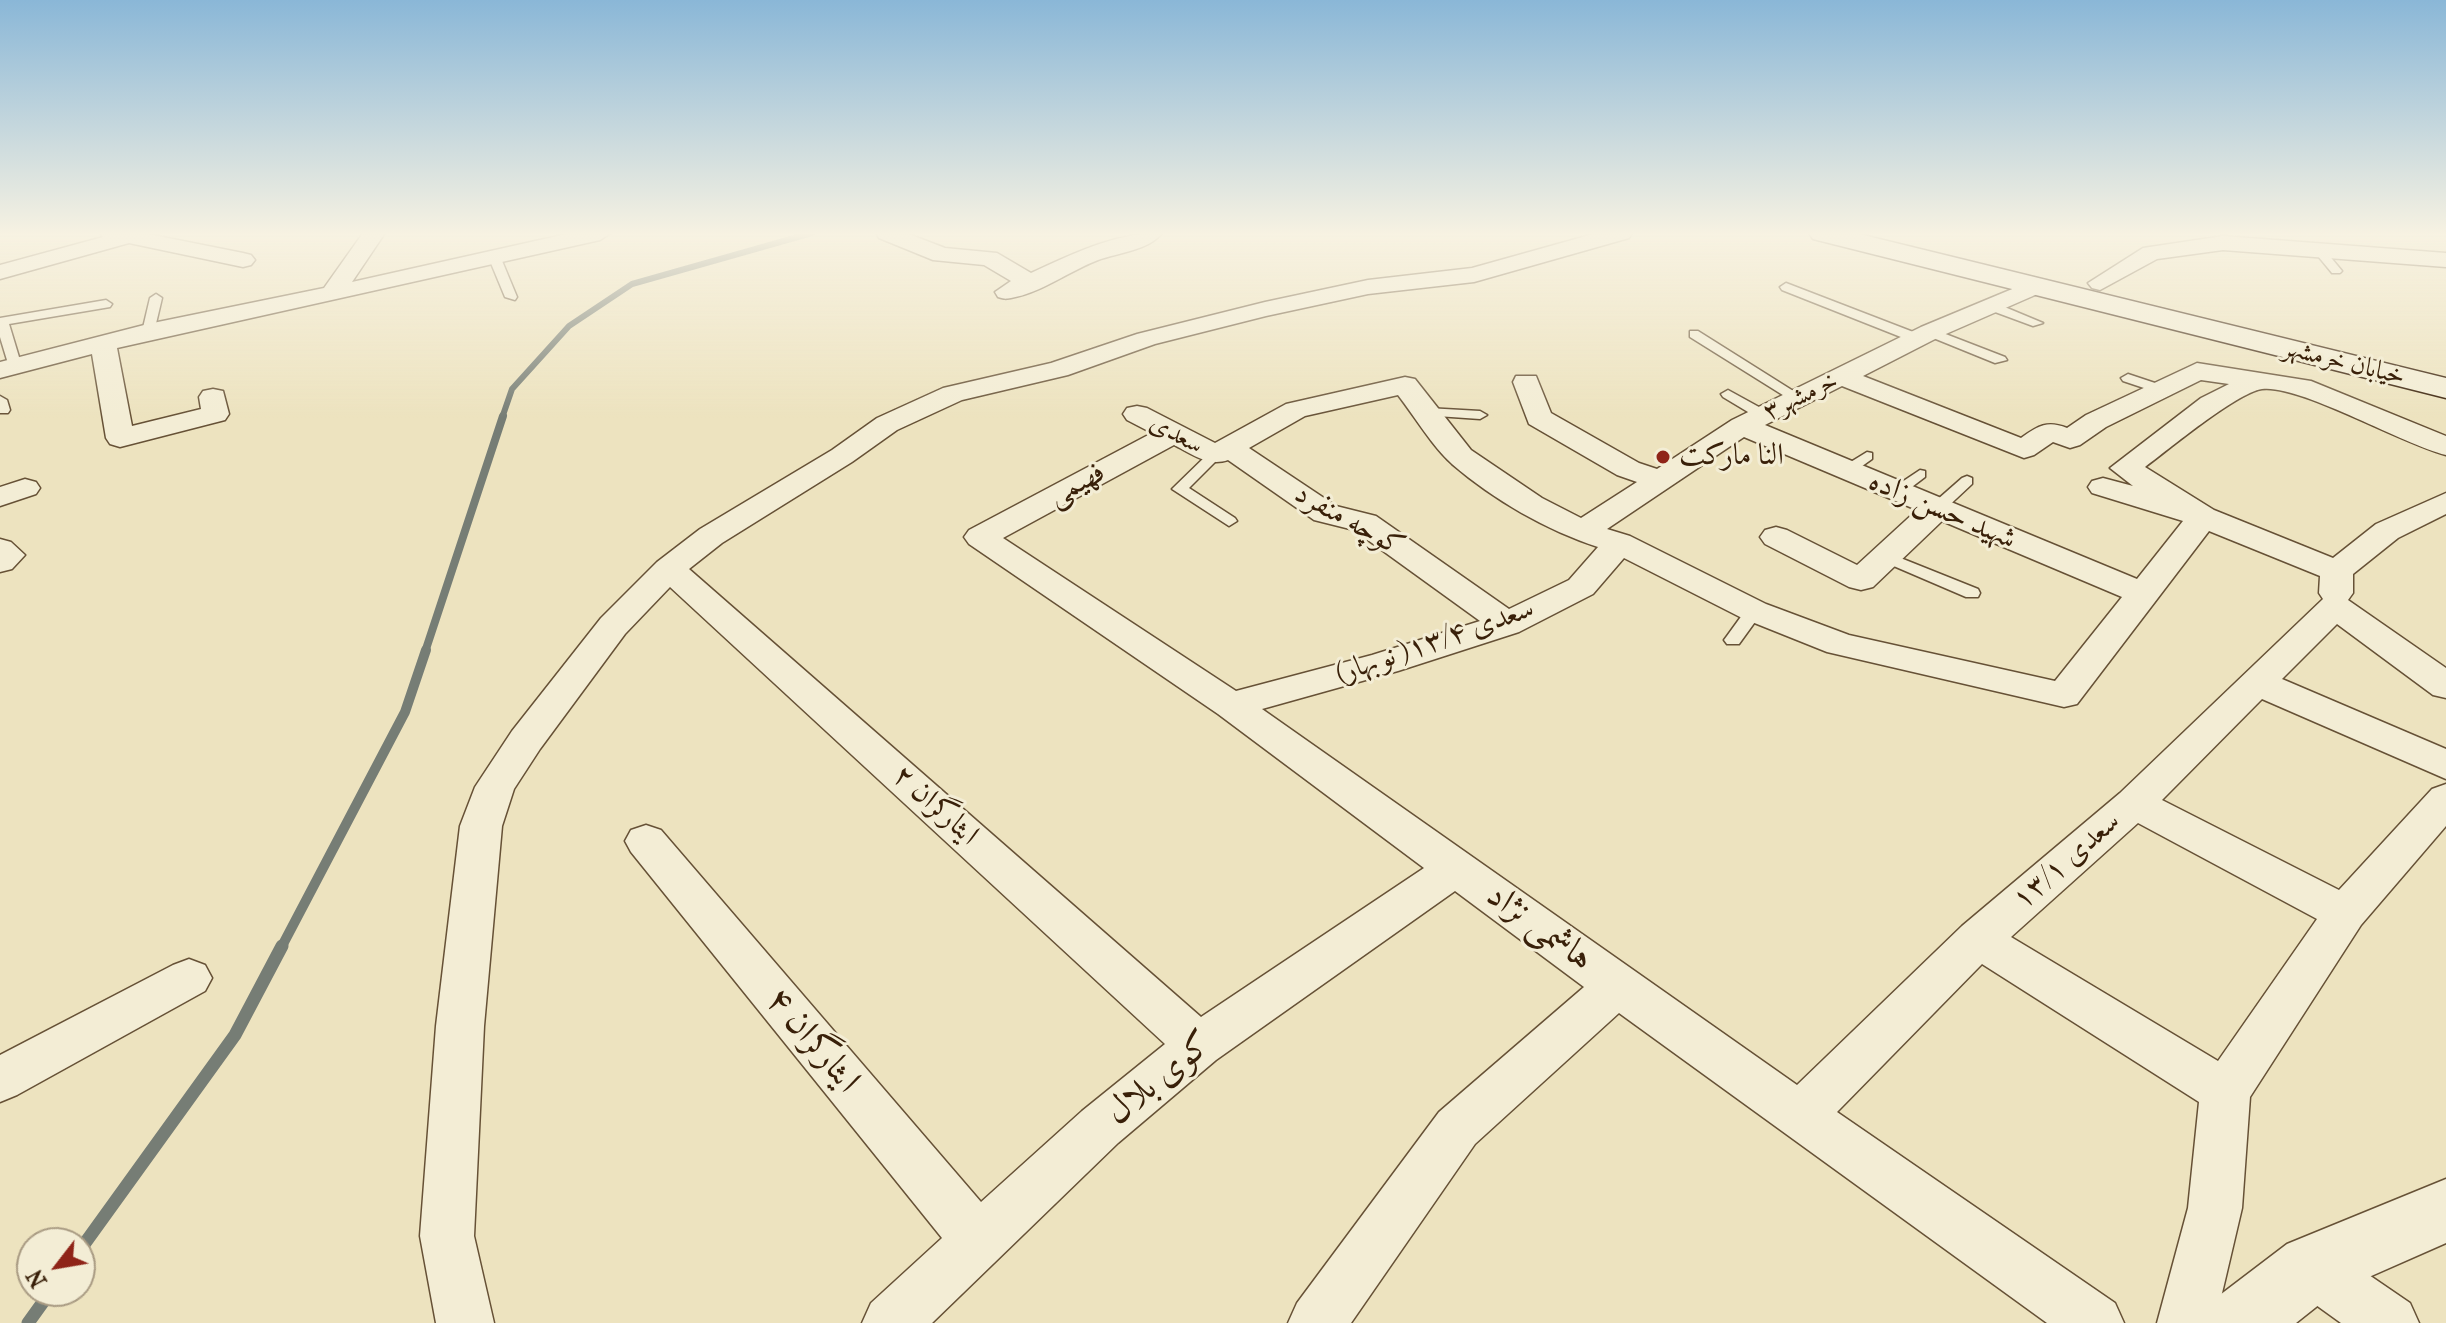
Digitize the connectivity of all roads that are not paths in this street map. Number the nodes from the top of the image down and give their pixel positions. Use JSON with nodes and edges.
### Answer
{"nodes":[{"id":1,"x":328,"y":295,"type":"edge"},
{"id":2,"x":1332,"y":295,"type":"edge"},
{"id":3,"x":1808,"y":295,"type":"edge"},
{"id":4,"x":2016,"y":295,"type":"edge"},
{"id":5,"x":2066,"y":295,"type":"edge"},
{"id":6,"x":2148,"y":295,"type":"edge"},
{"id":7,"x":156,"y":298,"type":"dead end"},
{"id":8,"x":106,"y":304,"type":"dead end"},
{"id":9,"x":1991,"y":306,"type":"junction"},
{"id":10,"x":2037,"y":323,"type":"dead end"},
{"id":11,"x":148,"y":332,"type":"junction"},
{"id":12,"x":1694,"y":334,"type":"dead end"},
{"id":13,"x":1923,"y":335,"type":"junction"},
{"id":14,"x":103,"y":343,"type":"junction"},
{"id":15,"x":2000,"y":360,"type":"dead end"},
{"id":16,"x":2446,"y":367,"type":"edge"},
{"id":17,"x":7,"y":369,"type":"edge"},
{"id":18,"x":1843,"y":377,"type":"junction"},
{"id":19,"x":2128,"y":378,"type":"dead end"},
{"id":20,"x":2258,"y":380,"type":"junction"},
{"id":21,"x":1526,"y":382,"type":"dead end"},
{"id":22,"x":2446,"y":388,"type":"edge"},
{"id":23,"x":2159,"y":389,"type":"junction"},
{"id":24,"x":1728,"y":394,"type":"dead end"},
{"id":25,"x":213,"y":397,"type":"dead end"},
{"id":26,"x":1799,"y":399,"type":"junction"},
{"id":27,"x":1427,"y":412,"type":"junction"},
{"id":28,"x":1137,"y":414,"type":"dead end"},
{"id":29,"x":1480,"y":415,"type":"dead end"},
{"id":30,"x":1752,"y":421,"type":"junction"},
{"id":31,"x":1174,"y":433,"type":"junction"},
{"id":32,"x":2446,"y":446,"type":"edge"},
{"id":33,"x":1222,"y":451,"type":"junction"},
{"id":34,"x":1920,"y":474,"type":"dead end"},
{"id":35,"x":1659,"y":479,"type":"junction"},
{"id":36,"x":1967,"y":481,"type":"dead end"},
{"id":37,"x":2103,"y":487,"type":"dead end"},
{"id":38,"x":1895,"y":493,"type":"junction"},
{"id":39,"x":2446,"y":502,"type":"edge"},
{"id":40,"x":1935,"y":510,"type":"junction"},
{"id":41,"x":2203,"y":517,"type":"junction"},
{"id":42,"x":1229,"y":521,"type":"dead end"},
{"id":43,"x":1582,"y":531,"type":"junction"},
{"id":44,"x":2387,"y":531,"type":"junction"},
{"id":45,"x":2446,"y":534,"type":"edge"},
{"id":46,"x":980,"y":537,"type":"joint"},
{"id":47,"x":1776,"y":537,"type":"dead end"},
{"id":48,"x":1619,"y":543,"type":"junction"},
{"id":49,"x":0,"y":549,"type":"edge"},
{"id":50,"x":1888,"y":558,"type":"junction"},
{"id":51,"x":0,"y":562,"type":"edge"},
{"id":52,"x":669,"y":569,"type":"junction"},
{"id":53,"x":2336,"y":589,"type":"junction"},
{"id":54,"x":1972,"y":593,"type":"dead end"},
{"id":55,"x":2143,"y":594,"type":"junction"},
{"id":56,"x":1754,"y":611,"type":"junction"},
{"id":57,"x":1507,"y":624,"type":"junction"},
{"id":58,"x":1733,"y":640,"type":"dead end"},
{"id":59,"x":2257,"y":682,"type":"junction"},
{"id":60,"x":2446,"y":686,"type":"edge"},
{"id":61,"x":1231,"y":705,"type":"junction"},
{"id":62,"x":2446,"y":765,"type":"edge"},
{"id":63,"x":2446,"y":799,"type":"edge"},
{"id":64,"x":2134,"y":803,"type":"junction"},
{"id":65,"x":646,"y":841,"type":"dead end"},
{"id":66,"x":1456,"y":868,"type":"junction"},
{"id":67,"x":2345,"y":913,"type":"junction"},
{"id":68,"x":1978,"y":939,"type":"junction"},
{"id":69,"x":189,"y":978,"type":"dead end"},
{"id":70,"x":1617,"y":986,"type":"junction"},
{"id":71,"x":1199,"y":1045,"type":"junction"},
{"id":72,"x":0,"y":1080,"type":"edge"},
{"id":73,"x":2225,"y":1092,"type":"junction"},
{"id":74,"x":1800,"y":1115,"type":"junction"},
{"id":75,"x":2446,"y":1210,"type":"edge"},
{"id":76,"x":978,"y":1240,"type":"junction"},
{"id":77,"x":2311,"y":1268,"type":"junction"},
{"id":78,"x":465,"y":1323,"type":"edge"},
{"id":79,"x":891,"y":1323,"type":"edge"},
{"id":80,"x":1317,"y":1323,"type":"edge"},
{"id":81,"x":2095,"y":1323,"type":"edge"},
{"id":82,"x":2186,"y":1323,"type":"edge"},
{"id":83,"x":2241,"y":1323,"type":"edge"},
{"id":84,"x":2390,"y":1323,"type":"edge"}],
"edges":[{"from":1,"to":11,"type":"street"},
{"from":2,"to":52,"type":"street"},
{"from":3,"to":13,"type":"lane"},
{"from":4,"to":9,"type":"street","name":"خرمشهر۳"},
{"from":5,"to":22,"type":"main road","name":"خیابان خرمشهر"},
{"from":6,"to":16,"type":"main road","name":"خیابان خرمشهر"},
{"from":7,"to":11,"type":"lane"},
{"from":8,"to":17,"type":"lane"},
{"from":9,"to":10,"type":"lane"},
{"from":9,"to":13,"type":"street","name":"خرمشهر۳"},
{"from":11,"to":14,"type":"street"},
{"from":12,"to":26,"type":"lane"},
{"from":13,"to":15,"type":"lane"},
{"from":13,"to":18,"type":"street","name":"خرمشهر۳"},
{"from":14,"to":17,"type":"street"},
{"from":14,"to":25,"type":"street"},
{"from":18,"to":23,"type":"street"},
{"from":18,"to":26,"type":"street","name":"خرمشهر۳"},
{"from":19,"to":23,"type":"lane"},
{"from":20,"to":23,"type":"street"},
{"from":20,"to":32,"type":"street"},
{"from":20,"to":41,"type":"street"},
{"from":21,"to":35,"type":"street"},
{"from":24,"to":30,"type":"lane"},
{"from":26,"to":30,"type":"street","name":"خرمشهر۳"},
{"from":27,"to":29,"type":"lane"},
{"from":27,"to":33,"type":"street"},
{"from":27,"to":43,"type":"street"},
{"from":28,"to":31,"type":"street","name":"سعدی"},
{"from":30,"to":35,"type":"street","name":"خرمشهر۳"},
{"from":30,"to":38,"type":"street","name":"شهید حسن زاده"},
{"from":31,"to":33,"type":"street","name":"سعدی"},
{"from":31,"to":46,"type":"street","name":"فهیمی"},
{"from":33,"to":42,"type":"lane"},
{"from":33,"to":57,"type":"street","name":"کوچه منفرد"},
{"from":34,"to":38,"type":"lane"},
{"from":35,"to":43,"type":"street","name":"خرمشهر۳"},
{"from":36,"to":40,"type":"lane"},
{"from":37,"to":41,"type":"street"},
{"from":38,"to":40,"type":"street","name":"شهید حسن زاده"},
{"from":39,"to":44,"type":"street","name":"سعدی ۱۳/۱"},
{"from":40,"to":50,"type":"street"},
{"from":40,"to":55,"type":"street","name":"شهید حسن زاده"},
{"from":41,"to":53,"type":"street"},
{"from":41,"to":55,"type":"street"},
{"from":43,"to":48,"type":"street"},
{"from":44,"to":45,"type":"street"},
{"from":44,"to":53,"type":"street","name":"سعدی ۱۳/۱"},
{"from":46,"to":61,"type":"street","name":"هاشمی نژاد"},
{"from":47,"to":50,"type":"street"},
{"from":48,"to":56,"type":"street"},
{"from":48,"to":57,"type":"street","name":"سعدی ۱۳/۴( نوبهار)"},
{"from":49,"to":51,"type":"street"},
{"from":50,"to":54,"type":"lane"},
{"from":52,"to":71,"type":"street","name":"ایثارگران ۲"},
{"from":52,"to":78,"type":"street"},
{"from":53,"to":59,"type":"street","name":"سعدی ۱۳/۱"},
{"from":53,"to":60,"type":"street"},
{"from":55,"to":56,"type":"street"},
{"from":56,"to":58,"type":"lane"},
{"from":57,"to":61,"type":"street","name":"سعدی ۱۳/۴( نوبهار)"},
{"from":59,"to":62,"type":"street"},
{"from":59,"to":64,"type":"street","name":"سعدی ۱۳/۱"},
{"from":61,"to":66,"type":"street","name":"هاشمی نژاد"},
{"from":63,"to":67,"type":"street"},
{"from":64,"to":67,"type":"street"},
{"from":64,"to":68,"type":"street","name":"سعدی ۱۳/۱"},
{"from":65,"to":76,"type":"street","name":"ایثارگران ۴"},
{"from":66,"to":70,"type":"street","name":"هاشمی نژاد"},
{"from":66,"to":71,"type":"street","name":"کوی بلال"},
{"from":67,"to":73,"type":"street"},
{"from":68,"to":73,"type":"street"},
{"from":68,"to":74,"type":"street","name":"سعدی ۱۳/۱"},
{"from":69,"to":72,"type":"street"},
{"from":70,"to":74,"type":"street","name":"هاشمی نژاد"},
{"from":70,"to":80,"type":"street"},
{"from":71,"to":76,"type":"street","name":"کوی بلال"},
{"from":73,"to":82,"type":"street"},
{"from":74,"to":81,"type":"street","name":"هاشمی نژاد"},
{"from":75,"to":77,"type":"main road"},
{"from":76,"to":79,"type":"street","name":"کوی بلال"},
{"from":77,"to":83,"type":"main road"},
{"from":77,"to":84,"type":"street"}]}
